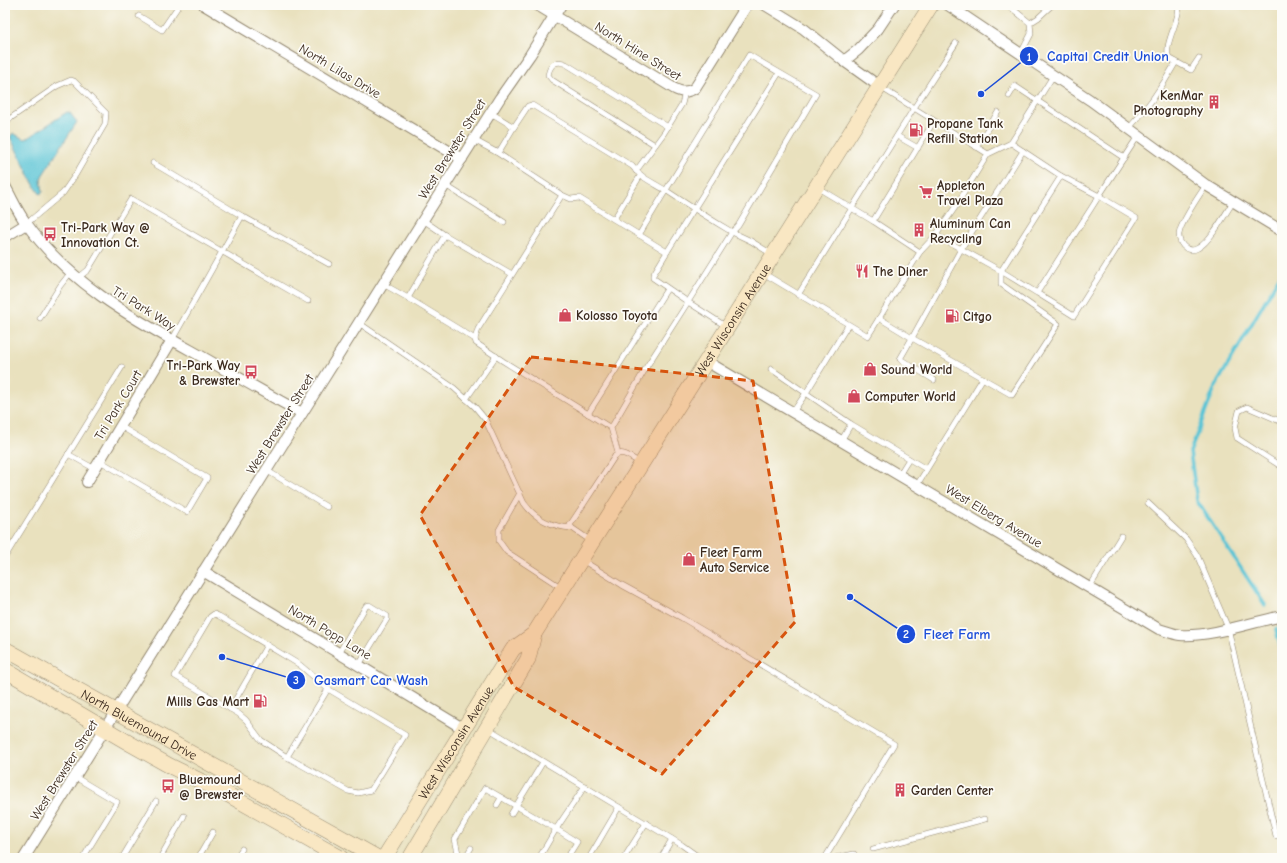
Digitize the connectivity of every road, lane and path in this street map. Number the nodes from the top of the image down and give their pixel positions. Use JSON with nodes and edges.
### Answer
{"nodes":[{"id":1,"x":179,"y":5,"type":"edge"},
{"id":2,"x":204,"y":5,"type":"edge"},
{"id":3,"x":537,"y":5,"type":"edge"},
{"id":4,"x":561,"y":5,"type":"edge"},
{"id":5,"x":747,"y":5,"type":"edge"},
{"id":6,"x":765,"y":5,"type":"edge"},
{"id":7,"x":894,"y":5,"type":"edge"},
{"id":8,"x":931,"y":5,"type":"edge"},
{"id":9,"x":948,"y":5,"type":"edge"},
{"id":10,"x":1008,"y":5,"type":"edge"},
{"id":11,"x":1052,"y":5,"type":"edge"},
{"id":12,"x":1179,"y":5,"type":"edge"},
{"id":13,"x":555,"y":15,"type":"junction"},
{"id":14,"x":139,"y":16,"type":"dead end"},
{"id":15,"x":1030,"y":23,"type":"junction"},
{"id":16,"x":956,"y":43,"type":"dead end"},
{"id":17,"x":1020,"y":54,"type":"junction"},
{"id":18,"x":1199,"y":58,"type":"dead end"},
{"id":19,"x":844,"y":61,"type":"junction"},
{"id":20,"x":1176,"y":62,"type":"junction"},
{"id":21,"x":779,"y":73,"type":"junction"},
{"id":22,"x":1053,"y":76,"type":"junction"},
{"id":23,"x":879,"y":86,"type":"junction"},
{"id":24,"x":685,"y":92,"type":"junction"},
{"id":25,"x":1009,"y":96,"type":"dead end"},
{"id":26,"x":1038,"y":101,"type":"junction"},
{"id":27,"x":914,"y":108,"type":"junction"},
{"id":28,"x":491,"y":112,"type":"junction"},
{"id":29,"x":998,"y":112,"type":"dead end"},
{"id":30,"x":934,"y":121,"type":"junction"},
{"id":31,"x":5,"y":122,"type":"edge"},
{"id":32,"x":514,"y":127,"type":"junction"},
{"id":33,"x":668,"y":127,"type":"junction"},
{"id":34,"x":1128,"y":128,"type":"junction"},
{"id":35,"x":897,"y":136,"type":"junction"},
{"id":36,"x":1138,"y":136,"type":"junction"},
{"id":37,"x":474,"y":140,"type":"junction"},
{"id":38,"x":1010,"y":143,"type":"junction"},
{"id":39,"x":655,"y":146,"type":"junction"},
{"id":40,"x":976,"y":147,"type":"junction"},
{"id":41,"x":918,"y":148,"type":"junction"},
{"id":42,"x":1023,"y":151,"type":"junction"},
{"id":43,"x":496,"y":152,"type":"junction"},
{"id":44,"x":988,"y":154,"type":"junction"},
{"id":45,"x":1124,"y":158,"type":"junction"},
{"id":46,"x":462,"y":159,"type":"junction"},
{"id":47,"x":903,"y":160,"type":"dead end"},
{"id":48,"x":153,"y":163,"type":"dead end"},
{"id":49,"x":908,"y":163,"type":"junction"},
{"id":50,"x":636,"y":171,"type":"junction"},
{"id":51,"x":895,"y":172,"type":"dead end"},
{"id":52,"x":901,"y":175,"type":"junction"},
{"id":53,"x":640,"y":176,"type":"junction"},
{"id":54,"x":1061,"y":176,"type":"junction"},
{"id":55,"x":889,"y":182,"type":"dead end"},
{"id":56,"x":445,"y":185,"type":"junction"},
{"id":57,"x":1206,"y":185,"type":"junction"},
{"id":58,"x":5,"y":186,"type":"edge"},
{"id":59,"x":894,"y":186,"type":"junction"},
{"id":60,"x":815,"y":187,"type":"junction"},
{"id":61,"x":666,"y":190,"type":"junction"},
{"id":62,"x":562,"y":196,"type":"junction"},
{"id":63,"x":962,"y":196,"type":"dead end"},
{"id":64,"x":1099,"y":196,"type":"junction"},
{"id":65,"x":1233,"y":202,"type":"junction"},
{"id":66,"x":956,"y":206,"type":"dead end"},
{"id":67,"x":852,"y":209,"type":"junction"},
{"id":68,"x":694,"y":210,"type":"junction"},
{"id":69,"x":242,"y":216,"type":"junction"},
{"id":70,"x":614,"y":219,"type":"junction"},
{"id":71,"x":423,"y":220,"type":"junction"},
{"id":72,"x":873,"y":221,"type":"junction"},
{"id":73,"x":504,"y":222,"type":"dead end"},
{"id":74,"x":26,"y":224,"type":"junction"},
{"id":75,"x":1282,"y":231,"type":"edge"},
{"id":76,"x":732,"y":232,"type":"junction"},
{"id":77,"x":445,"y":234,"type":"junction"},
{"id":78,"x":639,"y":235,"type":"junction"},
{"id":79,"x":936,"y":235,"type":"junction"},
{"id":80,"x":5,"y":237,"type":"edge"},
{"id":81,"x":961,"y":249,"type":"junction"},
{"id":82,"x":222,"y":252,"type":"junction"},
{"id":83,"x":667,"y":252,"type":"junction"},
{"id":84,"x":920,"y":252,"type":"junction"},
{"id":85,"x":773,"y":255,"type":"junction"},
{"id":86,"x":329,"y":264,"type":"dead end"},
{"id":87,"x":1001,"y":271,"type":"junction"},
{"id":88,"x":762,"y":273,"type":"junction"},
{"id":89,"x":512,"y":274,"type":"junction"},
{"id":90,"x":74,"y":275,"type":"junction"},
{"id":91,"x":383,"y":284,"type":"junction"},
{"id":92,"x":667,"y":289,"type":"junction"},
{"id":93,"x":1037,"y":293,"type":"junction"},
{"id":94,"x":798,"y":295,"type":"junction"},
{"id":95,"x":408,"y":298,"type":"junction"},
{"id":96,"x":308,"y":301,"type":"dead end"},
{"id":97,"x":688,"y":302,"type":"junction"},
{"id":98,"x":40,"y":318,"type":"dead end"},
{"id":99,"x":879,"y":318,"type":"junction"},
{"id":100,"x":359,"y":323,"type":"junction"},
{"id":101,"x":848,"y":325,"type":"junction"},
{"id":102,"x":728,"y":327,"type":"junction"},
{"id":103,"x":912,"y":338,"type":"junction"},
{"id":104,"x":475,"y":339,"type":"junction"},
{"id":105,"x":172,"y":340,"type":"junction"},
{"id":106,"x":496,"y":356,"type":"junction"},
{"id":107,"x":706,"y":361,"type":"junction"},
{"id":108,"x":122,"y":367,"type":"dead end"},
{"id":109,"x":771,"y":369,"type":"dead end"},
{"id":110,"x":983,"y":378,"type":"junction"},
{"id":111,"x":934,"y":380,"type":"dead end"},
{"id":112,"x":806,"y":393,"type":"junction"},
{"id":113,"x":466,"y":399,"type":"junction"},
{"id":114,"x":793,"y":412,"type":"junction"},
{"id":115,"x":302,"y":413,"type":"junction"},
{"id":116,"x":588,"y":414,"type":"junction"},
{"id":117,"x":1282,"y":422,"type":"edge"},
{"id":118,"x":851,"y":424,"type":"junction"},
{"id":119,"x":120,"y":426,"type":"junction"},
{"id":120,"x":611,"y":428,"type":"junction"},
{"id":121,"x":841,"y":441,"type":"junction"},
{"id":122,"x":618,"y":453,"type":"junction"},
{"id":123,"x":68,"y":454,"type":"junction"},
{"id":124,"x":909,"y":459,"type":"junction"},
{"id":125,"x":641,"y":464,"type":"junction"},
{"id":126,"x":97,"y":465,"type":"junction"},
{"id":127,"x":1282,"y":467,"type":"edge"},
{"id":128,"x":926,"y":469,"type":"junction"},
{"id":129,"x":266,"y":470,"type":"junction"},
{"id":130,"x":899,"y":475,"type":"junction"},
{"id":131,"x":87,"y":482,"type":"dead end"},
{"id":132,"x":917,"y":485,"type":"junction"},
{"id":133,"x":520,"y":493,"type":"junction"},
{"id":134,"x":1148,"y":503,"type":"dead end"},
{"id":135,"x":327,"y":507,"type":"dead end"},
{"id":136,"x":572,"y":528,"type":"junction"},
{"id":137,"x":1122,"y":536,"type":"dead end"},
{"id":138,"x":592,"y":542,"type":"junction"},
{"id":139,"x":5,"y":556,"type":"edge"},
{"id":140,"x":580,"y":559,"type":"junction"},
{"id":141,"x":203,"y":572,"type":"junction"},
{"id":142,"x":562,"y":588,"type":"junction"},
{"id":143,"x":1089,"y":588,"type":"junction"},
{"id":144,"x":1282,"y":616,"type":"edge"},
{"id":145,"x":1228,"y":628,"type":"junction"},
{"id":146,"x":534,"y":634,"type":"junction"},
{"id":147,"x":267,"y":644,"type":"junction"},
{"id":148,"x":5,"y":649,"type":"edge"},
{"id":149,"x":339,"y":653,"type":"junction"},
{"id":150,"x":359,"y":665,"type":"junction"},
{"id":151,"x":5,"y":670,"type":"edge"},
{"id":152,"x":328,"y":689,"type":"junction"},
{"id":153,"x":230,"y":709,"type":"junction"},
{"id":154,"x":116,"y":711,"type":"junction"},
{"id":155,"x":105,"y":728,"type":"junction"},
{"id":156,"x":486,"y":728,"type":"junction"},
{"id":157,"x":464,"y":729,"type":"junction"},
{"id":158,"x":287,"y":757,"type":"junction"},
{"id":159,"x":543,"y":762,"type":"junction"},
{"id":160,"x":75,"y":777,"type":"junction"},
{"id":161,"x":585,"y":786,"type":"junction"},
{"id":162,"x":501,"y":798,"type":"junction"},
{"id":163,"x":156,"y":801,"type":"dead end"},
{"id":164,"x":497,"y":805,"type":"dead end"},
{"id":165,"x":516,"y":806,"type":"junction"},
{"id":166,"x":619,"y":807,"type":"junction"},
{"id":167,"x":511,"y":814,"type":"dead end"},
{"id":168,"x":184,"y":816,"type":"dead end"},
{"id":169,"x":985,"y":819,"type":"dead end"},
{"id":170,"x":646,"y":823,"type":"junction"},
{"id":171,"x":556,"y":830,"type":"junction"},
{"id":172,"x":213,"y":832,"type":"dead end"},
{"id":173,"x":1276,"y":836,"type":"dead end"},
{"id":174,"x":672,"y":839,"type":"junction"},
{"id":175,"x":470,"y":848,"type":"dead end"},
{"id":176,"x":242,"y":849,"type":"dead end"},
{"id":177,"x":873,"y":849,"type":"dead end"},
{"id":178,"x":854,"y":854,"type":"dead end"},
{"id":179,"x":24,"y":858,"type":"edge"},
{"id":180,"x":83,"y":858,"type":"edge"},
{"id":181,"x":122,"y":858,"type":"edge"},
{"id":182,"x":160,"y":858,"type":"edge"},
{"id":183,"x":198,"y":858,"type":"edge"},
{"id":184,"x":236,"y":858,"type":"edge"},
{"id":185,"x":341,"y":858,"type":"edge"},
{"id":186,"x":378,"y":858,"type":"edge"},
{"id":187,"x":384,"y":858,"type":"edge"},
{"id":188,"x":410,"y":858,"type":"edge"},
{"id":189,"x":459,"y":858,"type":"edge"},
{"id":190,"x":465,"y":858,"type":"edge"},
{"id":191,"x":539,"y":858,"type":"edge"},
{"id":192,"x":567,"y":858,"type":"edge"},
{"id":193,"x":589,"y":858,"type":"edge"},
{"id":194,"x":624,"y":858,"type":"edge"},
{"id":195,"x":662,"y":858,"type":"edge"},
{"id":196,"x":700,"y":858,"type":"edge"},
{"id":197,"x":825,"y":858,"type":"edge"},
{"id":198,"x":835,"y":858,"type":"edge"}],
"edges":[{"from":1,"to":14,"type":"lane"},
{"from":2,"to":46,"type":"street","name":"North Lilas Drive"},
{"from":3,"to":13,"type":"street","name":"North Hine Street"},
{"from":4,"to":13,"type":"street","name":"West Brewster Street"},
{"from":5,"to":24,"type":"street"},
{"from":6,"to":19,"type":"street"},
{"from":7,"to":19,"type":"street"},
{"from":8,"to":23,"type":"main road","name":"West Wisconsin Avenue"},
{"from":9,"to":17,"type":"street"},
{"from":10,"to":15,"type":"lane"},
{"from":11,"to":15,"type":"lane"},
{"from":12,"to":20,"type":"lane"},
{"from":13,"to":24,"type":"street","name":"North Hine Street"},
{"from":13,"to":28,"type":"street","name":"West Brewster Street"},
{"from":15,"to":17,"type":"lane"},
{"from":16,"to":27,"type":"lane"},
{"from":17,"to":22,"type":"street"},
{"from":18,"to":20,"type":"lane"},
{"from":19,"to":23,"type":"street"},
{"from":20,"to":34,"type":"lane"},
{"from":21,"to":61,"type":"lane"},
{"from":21,"to":68,"type":"lane"},
{"from":21,"to":76,"type":"lane"},
{"from":22,"to":26,"type":"lane"},
{"from":22,"to":34,"type":"street"},
{"from":23,"to":27,"type":"lane"},
{"from":23,"to":60,"type":"main road","name":"West Wisconsin Avenue"},
{"from":24,"to":33,"type":"lane"},
{"from":25,"to":26,"type":"lane"},
{"from":26,"to":38,"type":"lane"},
{"from":26,"to":45,"type":"lane"},
{"from":27,"to":30,"type":"lane"},
{"from":27,"to":35,"type":"lane"},
{"from":28,"to":32,"type":"lane"},
{"from":28,"to":37,"type":"street","name":"West Brewster Street"},
{"from":29,"to":40,"type":"lane"},
{"from":30,"to":40,"type":"lane"},
{"from":30,"to":41,"type":"lane"},
{"from":31,"to":74,"type":"lane"},
{"from":32,"to":43,"type":"lane"},
{"from":32,"to":50,"type":"lane"},
{"from":33,"to":39,"type":"lane"},
{"from":33,"to":39,"type":"lane"},
{"from":34,"to":36,"type":"street"},
{"from":35,"to":41,"type":"lane"},
{"from":35,"to":67,"type":"lane"},
{"from":36,"to":45,"type":"lane"},
{"from":36,"to":57,"type":"street"},
{"from":37,"to":43,"type":"lane"},
{"from":37,"to":46,"type":"street","name":"West Brewster Street"},
{"from":38,"to":42,"type":"lane"},
{"from":38,"to":44,"type":"lane"},
{"from":39,"to":50,"type":"lane"},
{"from":40,"to":44,"type":"lane"},
{"from":41,"to":49,"type":"lane"},
{"from":42,"to":54,"type":"lane"},
{"from":42,"to":81,"type":"lane"},
{"from":43,"to":62,"type":"lane"},
{"from":44,"to":63,"type":"lane"},
{"from":45,"to":64,"type":"lane"},
{"from":46,"to":56,"type":"street","name":"West Brewster Street"},
{"from":47,"to":49,"type":"lane"},
{"from":48,"to":69,"type":"lane"},
{"from":49,"to":52,"type":"lane"},
{"from":50,"to":53,"type":"lane"},
{"from":51,"to":52,"type":"lane"},
{"from":52,"to":59,"type":"lane"},
{"from":53,"to":61,"type":"lane"},
{"from":53,"to":70,"type":"lane"},
{"from":54,"to":64,"type":"lane"},
{"from":54,"to":87,"type":"lane"},
{"from":55,"to":59,"type":"lane"},
{"from":56,"to":71,"type":"street","name":"West Brewster Street"},
{"from":56,"to":73,"type":"lane"},
{"from":57,"to":65,"type":"street"},
{"from":57,"to":65,"type":"lane"},
{"from":58,"to":74,"type":"street","name":"Tri Park Way"},
{"from":59,"to":72,"type":"lane"},
{"from":60,"to":67,"type":"lane"},
{"from":60,"to":85,"type":"main road","name":"West Wisconsin Avenue"},
{"from":61,"to":68,"type":"lane"},
{"from":61,"to":78,"type":"lane"},
{"from":62,"to":70,"type":"lane"},
{"from":62,"to":89,"type":"lane"},
{"from":64,"to":93,"type":"lane"},
{"from":64,"to":93,"type":"lane"},
{"from":65,"to":75,"type":"street"},
{"from":66,"to":79,"type":"lane"},
{"from":67,"to":72,"type":"lane"},
{"from":67,"to":94,"type":"lane"},
{"from":68,"to":76,"type":"lane"},
{"from":68,"to":83,"type":"lane"},
{"from":69,"to":82,"type":"lane"},
{"from":69,"to":86,"type":"lane"},
{"from":70,"to":78,"type":"lane"},
{"from":71,"to":77,"type":"lane"},
{"from":71,"to":91,"type":"street","name":"West Brewster Street"},
{"from":72,"to":84,"type":"lane"},
{"from":74,"to":80,"type":"street"},
{"from":74,"to":90,"type":"street","name":"Tri Park Way"},
{"from":76,"to":85,"type":"lane"},
{"from":76,"to":97,"type":"lane"},
{"from":77,"to":89,"type":"lane"},
{"from":77,"to":95,"type":"lane"},
{"from":78,"to":83,"type":"lane"},
{"from":79,"to":81,"type":"lane"},
{"from":79,"to":84,"type":"lane"},
{"from":81,"to":87,"type":"lane"},
{"from":81,"to":103,"type":"lane"},
{"from":82,"to":90,"type":"lane"},
{"from":82,"to":96,"type":"lane"},
{"from":82,"to":105,"type":"lane"},
{"from":83,"to":92,"type":"lane"},
{"from":84,"to":99,"type":"lane"},
{"from":85,"to":88,"type":"main road","name":"West Wisconsin Avenue"},
{"from":87,"to":93,"type":"lane"},
{"from":87,"to":110,"type":"lane"},
{"from":88,"to":94,"type":"lane"},
{"from":88,"to":102,"type":"main road","name":"West Wisconsin Avenue"},
{"from":89,"to":104,"type":"lane"},
{"from":90,"to":98,"type":"lane"},
{"from":90,"to":105,"type":"street","name":"Tri Park Way"},
{"from":91,"to":95,"type":"lane"},
{"from":91,"to":100,"type":"street","name":"West Brewster Street"},
{"from":92,"to":97,"type":"lane"},
{"from":92,"to":116,"type":"lane"},
{"from":94,"to":101,"type":"lane"},
{"from":95,"to":104,"type":"lane"},
{"from":97,"to":102,"type":"lane"},
{"from":97,"to":120,"type":"lane"},
{"from":99,"to":101,"type":"lane"},
{"from":99,"to":103,"type":"lane"},
{"from":100,"to":113,"type":"lane"},
{"from":100,"to":115,"type":"street","name":"West Brewster Street"},
{"from":101,"to":112,"type":"lane"},
{"from":102,"to":107,"type":"main road","name":"West Wisconsin Avenue"},
{"from":103,"to":110,"type":"lane"},
{"from":103,"to":111,"type":"lane"},
{"from":104,"to":106,"type":"lane"},
{"from":105,"to":115,"type":"street","name":"Tri Park Way"},
{"from":105,"to":119,"type":"street","name":"Tri Park Court"},
{"from":106,"to":113,"type":"lane"},
{"from":106,"to":116,"type":"lane"},
{"from":107,"to":114,"type":"street","name":"West Elberg Avenue"},
{"from":107,"to":125,"type":"main road","name":"West Wisconsin Avenue"},
{"from":108,"to":123,"type":"lane"},
{"from":109,"to":112,"type":"lane"},
{"from":110,"to":128,"type":"lane"},
{"from":112,"to":114,"type":"lane"},
{"from":112,"to":118,"type":"lane"},
{"from":113,"to":133,"type":"lane"},
{"from":114,"to":121,"type":"street","name":"West Elberg Avenue"},
{"from":115,"to":129,"type":"street","name":"West Brewster Street"},
{"from":116,"to":120,"type":"lane"},
{"from":117,"to":127,"type":"lane"},
{"from":118,"to":121,"type":"lane"},
{"from":118,"to":124,"type":"lane"},
{"from":119,"to":126,"type":"street","name":"Tri Park Court"},
{"from":119,"to":126,"type":"lane"},
{"from":120,"to":122,"type":"lane"},
{"from":121,"to":130,"type":"street","name":"West Elberg Avenue"},
{"from":122,"to":125,"type":"lane"},
{"from":122,"to":136,"type":"lane"},
{"from":123,"to":126,"type":"lane"},
{"from":123,"to":139,"type":"lane"},
{"from":124,"to":128,"type":"lane"},
{"from":124,"to":130,"type":"lane"},
{"from":125,"to":138,"type":"main road","name":"West Wisconsin Avenue"},
{"from":126,"to":131,"type":"street","name":"Tri Park Court"},
{"from":128,"to":132,"type":"lane"},
{"from":129,"to":135,"type":"lane"},
{"from":129,"to":141,"type":"street","name":"West Brewster Street"},
{"from":130,"to":132,"type":"street","name":"West Elberg Avenue"},
{"from":132,"to":143,"type":"street","name":"West Elberg Avenue"},
{"from":133,"to":136,"type":"lane"},
{"from":133,"to":142,"type":"lane"},
{"from":134,"to":145,"type":"lane"},
{"from":136,"to":138,"type":"lane"},
{"from":137,"to":143,"type":"lane"},
{"from":138,"to":140,"type":"main road","name":"West Wisconsin Avenue"},
{"from":140,"to":142,"type":"main road","name":"West Wisconsin Avenue"},
{"from":140,"to":197,"type":"lane"},
{"from":141,"to":149,"type":"street","name":"North Popp Lane"},
{"from":141,"to":154,"type":"street","name":"West Brewster Street"},
{"from":142,"to":146,"type":"main road","name":"West Wisconsin Avenue"},
{"from":143,"to":145,"type":"street","name":"West Elberg Avenue"},
{"from":144,"to":145,"type":"street","name":"West Elberg Avenue"},
{"from":145,"to":173,"type":"lane"},
{"from":146,"to":156,"type":"main road","name":"West Wisconsin Avenue"},
{"from":146,"to":157,"type":"main road","name":"West Wisconsin Avenue"},
{"from":147,"to":152,"type":"lane"},
{"from":147,"to":153,"type":"lane"},
{"from":147,"to":153,"type":"lane"},
{"from":148,"to":154,"type":"main road","name":"North Bluemound Drive"},
{"from":149,"to":150,"type":"street","name":"North Popp Lane"},
{"from":149,"to":150,"type":"lane"},
{"from":150,"to":157,"type":"street","name":"North Popp Lane"},
{"from":151,"to":155,"type":"main road","name":"North Bluemound Drive"},
{"from":152,"to":158,"type":"lane"},
{"from":152,"to":158,"type":"lane"},
{"from":153,"to":158,"type":"lane"},
{"from":154,"to":155,"type":"street","name":"West Brewster Street"},
{"from":154,"to":186,"type":"main road","name":"North Bluemound Drive"},
{"from":155,"to":160,"type":"street","name":"West Brewster Street"},
{"from":155,"to":185,"type":"main road","name":"North Bluemound Drive"},
{"from":156,"to":159,"type":"lane"},
{"from":156,"to":188,"type":"main road","name":"West Wisconsin Avenue"},
{"from":157,"to":187,"type":"main road","name":"West Wisconsin Avenue"},
{"from":159,"to":161,"type":"lane"},
{"from":159,"to":165,"type":"lane"},
{"from":160,"to":179,"type":"street","name":"West Brewster Street"},
{"from":160,"to":180,"type":"lane"},
{"from":161,"to":166,"type":"lane"},
{"from":161,"to":171,"type":"lane"},
{"from":162,"to":164,"type":"lane"},
{"from":162,"to":165,"type":"lane"},
{"from":162,"to":189,"type":"lane"},
{"from":163,"to":181,"type":"lane"},
{"from":165,"to":167,"type":"lane"},
{"from":165,"to":171,"type":"lane"},
{"from":166,"to":170,"type":"lane"},
{"from":166,"to":193,"type":"lane"},
{"from":168,"to":182,"type":"lane"},
{"from":169,"to":177,"type":"lane"},
{"from":170,"to":174,"type":"lane"},
{"from":170,"to":194,"type":"lane"},
{"from":171,"to":191,"type":"lane"},
{"from":171,"to":192,"type":"lane"},
{"from":172,"to":183,"type":"lane"},
{"from":174,"to":195,"type":"lane"},
{"from":174,"to":196,"type":"lane"},
{"from":175,"to":190,"type":"lane"},
{"from":176,"to":184,"type":"lane"},
{"from":178,"to":198,"type":"lane"}]}
